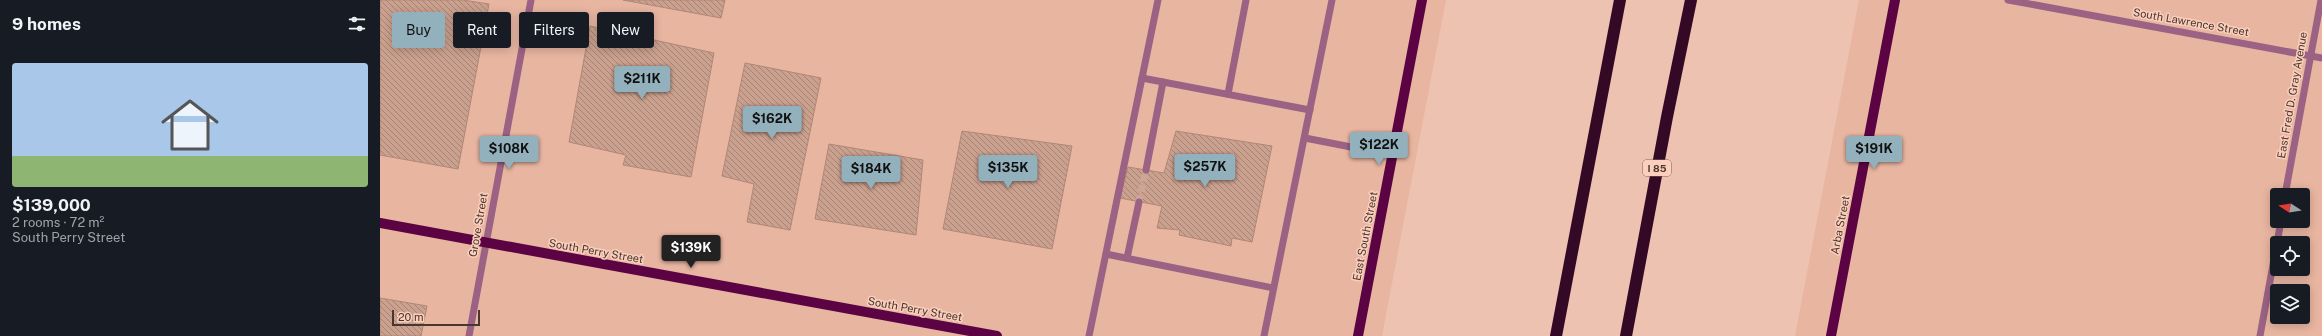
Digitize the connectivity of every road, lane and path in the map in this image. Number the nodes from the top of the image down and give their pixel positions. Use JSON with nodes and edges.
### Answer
{"nodes":[{"id":1,"x":531,"y":0,"type":"edge"},
{"id":2,"x":1158,"y":0,"type":"edge"},
{"id":3,"x":1246,"y":0,"type":"edge"},
{"id":4,"x":1332,"y":0,"type":"edge"},
{"id":5,"x":1422,"y":0,"type":"edge"},
{"id":6,"x":1620,"y":0,"type":"edge"},
{"id":7,"x":1691,"y":0,"type":"edge"},
{"id":8,"x":1895,"y":0,"type":"edge"},
{"id":9,"x":2008,"y":0,"type":"edge"},
{"id":10,"x":2321,"y":0,"type":"edge"},
{"id":11,"x":2310,"y":55,"type":"junction"},
{"id":12,"x":2322,"y":58,"type":"edge"},
{"id":13,"x":1142,"y":78,"type":"junction"},
{"id":14,"x":1163,"y":82,"type":"junction"},
{"id":15,"x":1228,"y":94,"type":"junction"},
{"id":16,"x":1310,"y":110,"type":"junction"},
{"id":17,"x":1305,"y":138,"type":"junction"},
{"id":18,"x":1392,"y":154,"type":"junction"},
{"id":19,"x":1146,"y":170,"type":"tunnel mouth"},
{"id":20,"x":2286,"y":188,"type":"edge"},
{"id":21,"x":1139,"y":202,"type":"tunnel mouth"},
{"id":22,"x":380,"y":223,"type":"edge"},
{"id":23,"x":2280,"y":228,"type":"edge"},
{"id":24,"x":486,"y":243,"type":"junction"},
{"id":25,"x":1106,"y":254,"type":"junction"},
{"id":26,"x":1127,"y":258,"type":"junction"},
{"id":27,"x":1273,"y":288,"type":"junction"},
{"id":28,"x":469,"y":336,"type":"edge"},
{"id":29,"x":997,"y":336,"type":"edge"},
{"id":30,"x":1089,"y":336,"type":"edge"},
{"id":31,"x":1264,"y":336,"type":"edge"},
{"id":32,"x":1358,"y":336,"type":"edge"},
{"id":33,"x":1556,"y":336,"type":"edge"},
{"id":34,"x":1626,"y":336,"type":"edge"},
{"id":35,"x":1831,"y":336,"type":"edge"},
{"id":36,"x":2260,"y":336,"type":"edge"}],
"edges":[{"from":1,"to":24,"type":"street","name":"Grove Street"},
{"from":2,"to":13,"type":"street"},
{"from":3,"to":15,"type":"street"},
{"from":4,"to":16,"type":"street"},
{"from":5,"to":18,"type":"main road","name":"East South Street"},
{"from":6,"to":33,"type":"highway"},
{"from":7,"to":34,"type":"highway","number":"I 85"},
{"from":8,"to":35,"type":"main road","name":"Arba Street"},
{"from":9,"to":11,"type":"street","name":"South Lawrence Street"},
{"from":10,"to":11,"type":"street","name":"East Fred D. Gray Avenue"},
{"from":11,"to":12,"type":"street","name":"South Lawrence Street"},
{"from":11,"to":20,"type":"street","name":"East Fred D. Gray Avenue"},
{"from":13,"to":14,"type":"street"},
{"from":13,"to":25,"type":"street"},
{"from":14,"to":15,"type":"street"},
{"from":14,"to":19,"type":"street"},
{"from":15,"to":16,"type":"street"},
{"from":16,"to":17,"type":"street"},
{"from":17,"to":18,"type":"street"},
{"from":17,"to":27,"type":"street"},
{"from":18,"to":32,"type":"main road","name":"East South Street"},
{"from":21,"to":26,"type":"street"},
{"from":22,"to":24,"type":"main road","name":"South Perry Street"},
{"from":23,"to":36,"type":"street"},
{"from":24,"to":28,"type":"street","name":"Grove Street"},
{"from":24,"to":29,"type":"main road","name":"South Perry Street"},
{"from":25,"to":26,"type":"street"},
{"from":25,"to":30,"type":"street"},
{"from":26,"to":27,"type":"street"},
{"from":27,"to":31,"type":"street"}]}
